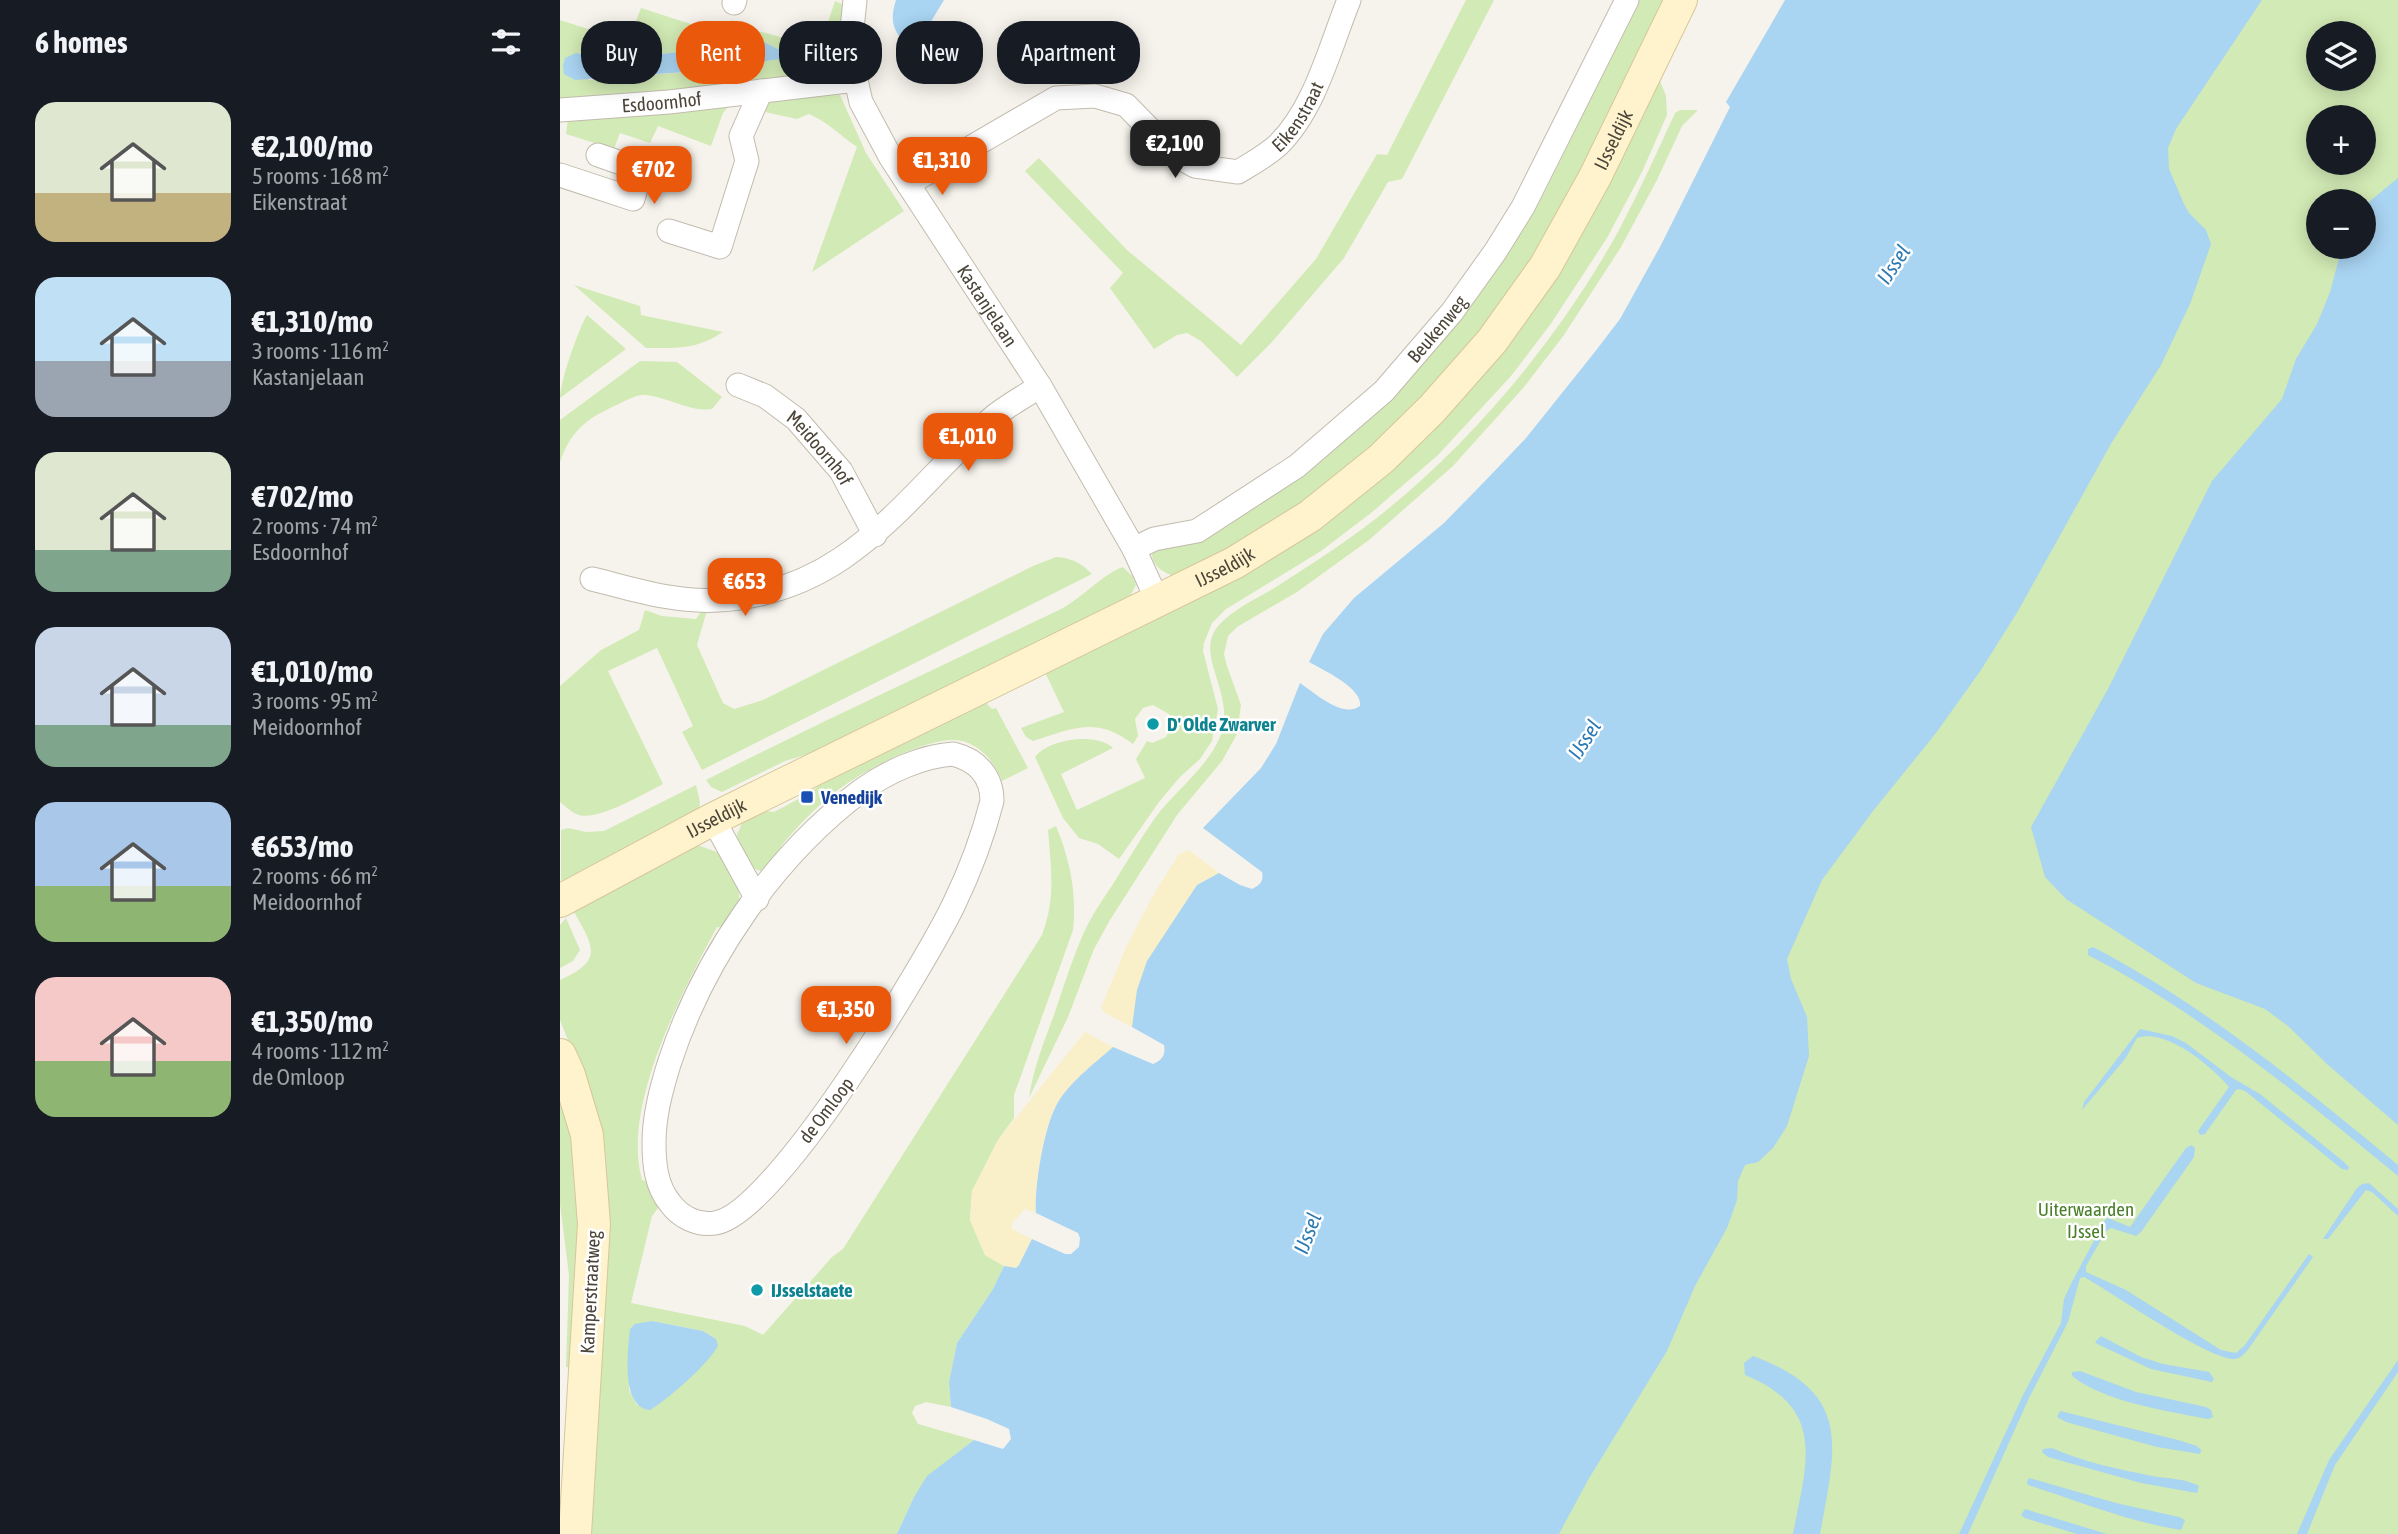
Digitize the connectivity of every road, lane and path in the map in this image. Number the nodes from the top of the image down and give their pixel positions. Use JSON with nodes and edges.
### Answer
{"nodes":[{"id":1,"x":855,"y":0,"type":"edge"},
{"id":2,"x":1349,"y":0,"type":"edge"},
{"id":3,"x":1626,"y":0,"type":"edge"},
{"id":4,"x":1681,"y":0,"type":"edge"},
{"id":5,"x":853,"y":21,"type":"edge"},
{"id":6,"x":821,"y":84,"type":"edge"},
{"id":7,"x":857,"y":84,"type":"edge"},
{"id":8,"x":761,"y":91,"type":"junction"},
{"id":9,"x":560,"y":110,"type":"edge"},
{"id":10,"x":598,"y":155,"type":"dead end"},
{"id":11,"x":560,"y":175,"type":"edge"},
{"id":12,"x":908,"y":184,"type":"junction"},
{"id":13,"x":669,"y":232,"type":"dead end"},
{"id":14,"x":738,"y":385,"type":"dead end"},
{"id":15,"x":1040,"y":386,"type":"junction"},
{"id":16,"x":875,"y":535,"type":"junction"},
{"id":17,"x":1133,"y":549,"type":"junction"},
{"id":18,"x":592,"y":579,"type":"dead end"},
{"id":19,"x":1158,"y":601,"type":"junction"},
{"id":20,"x":713,"y":819,"type":"junction"},
{"id":21,"x":757,"y":899,"type":"junction"},
{"id":22,"x":560,"y":901,"type":"edge"},
{"id":23,"x":560,"y":1055,"type":"edge"},
{"id":24,"x":575,"y":1534,"type":"edge"}],
"edges":[{"from":1,"to":5,"type":"street","name":"Kastanjelaan"},
{"from":2,"to":12,"type":"street","name":"Eikenstraat"},
{"from":3,"to":17,"type":"street","name":"Beukenweg"},
{"from":4,"to":19,"type":"street","name":"IJsseldijk"},
{"from":6,"to":8,"type":"street","name":"Esdoornhof"},
{"from":7,"to":12,"type":"street","name":"Kastanjelaan"},
{"from":8,"to":9,"type":"street","name":"Esdoornhof"},
{"from":8,"to":13,"type":"street"},
{"from":10,"to":11,"type":"street"},
{"from":12,"to":15,"type":"street","name":"Kastanjelaan"},
{"from":14,"to":16,"type":"street","name":"Meidoornhof"},
{"from":15,"to":16,"type":"street"},
{"from":15,"to":17,"type":"street","name":"Kastanjelaan"},
{"from":16,"to":18,"type":"street"},
{"from":17,"to":19,"type":"street","name":"Kastanjelaan"},
{"from":19,"to":20,"type":"street","name":"IJsseldijk"},
{"from":20,"to":21,"type":"street"},
{"from":20,"to":22,"type":"street","name":"IJsseldijk"},
{"from":21,"to":21,"type":"street","name":"de Omloop"},
{"from":23,"to":24,"type":"street","name":"Kamperstraatweg"}]}
